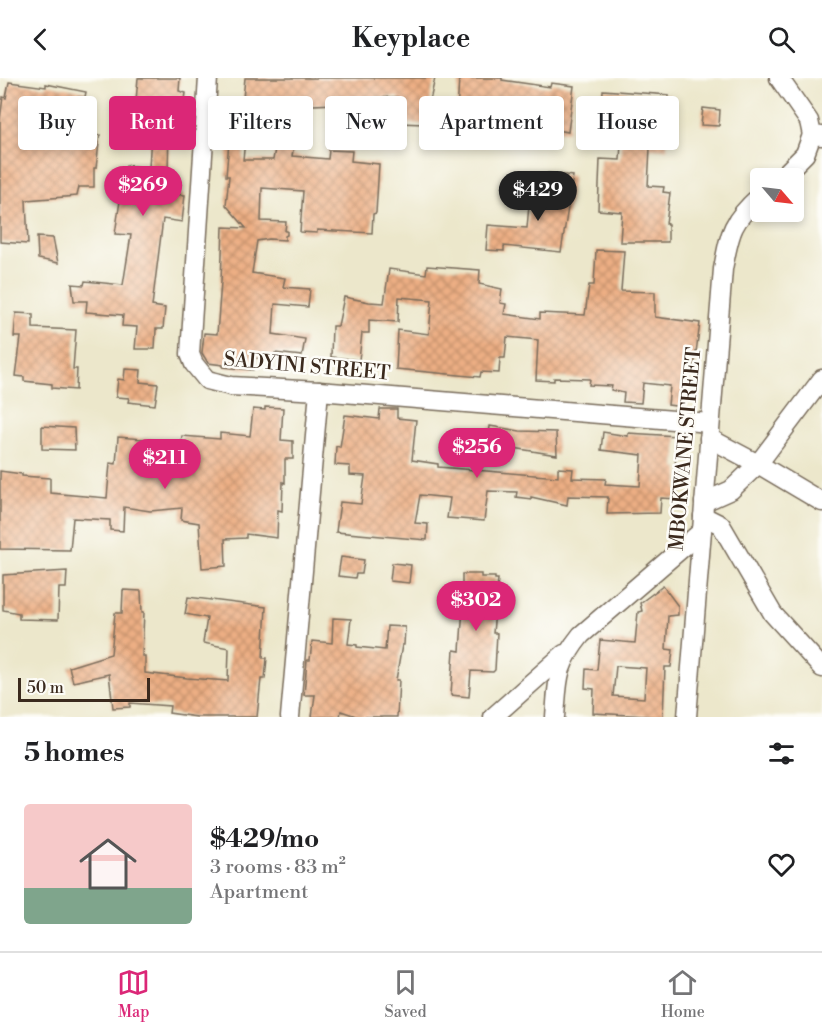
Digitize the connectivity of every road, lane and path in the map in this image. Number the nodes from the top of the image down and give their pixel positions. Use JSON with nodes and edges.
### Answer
{"nodes":[{"id":1,"x":208,"y":78,"type":"edge"},
{"id":2,"x":779,"y":78,"type":"edge"},
{"id":3,"x":817,"y":135,"type":"edge"},
{"id":4,"x":791,"y":168,"type":"edge"},
{"id":5,"x":750,"y":205,"type":"edge"},
{"id":6,"x":822,"y":379,"type":"edge"},
{"id":7,"x":319,"y":391,"type":"junction"},
{"id":8,"x":710,"y":430,"type":"junction"},
{"id":9,"x":758,"y":464,"type":"junction"},
{"id":10,"x":822,"y":502,"type":"edge"},
{"id":11,"x":703,"y":516,"type":"junction"},
{"id":12,"x":570,"y":649,"type":"junction"},
{"id":13,"x":822,"y":668,"type":"edge"},
{"id":14,"x":290,"y":717,"type":"edge"},
{"id":15,"x":493,"y":717,"type":"edge"},
{"id":16,"x":555,"y":717,"type":"edge"},
{"id":17,"x":687,"y":717,"type":"edge"}],
"edges":[{"from":1,"to":7,"type":"street","name":"SADYINI STREET"},
{"from":2,"to":3,"type":"street"},
{"from":3,"to":4,"type":"street"},
{"from":5,"to":8,"type":"street","name":"MBOKWANE STREET"},
{"from":6,"to":9,"type":"street"},
{"from":7,"to":8,"type":"street","name":"SADYINI STREET"},
{"from":7,"to":14,"type":"street"},
{"from":8,"to":9,"type":"street"},
{"from":8,"to":11,"type":"street","name":"MBOKWANE STREET"},
{"from":9,"to":10,"type":"street"},
{"from":9,"to":11,"type":"street"},
{"from":11,"to":12,"type":"street"},
{"from":11,"to":13,"type":"street"},
{"from":11,"to":17,"type":"street","name":"MBOKWANE STREET"},
{"from":12,"to":15,"type":"street"},
{"from":12,"to":16,"type":"street"}]}
